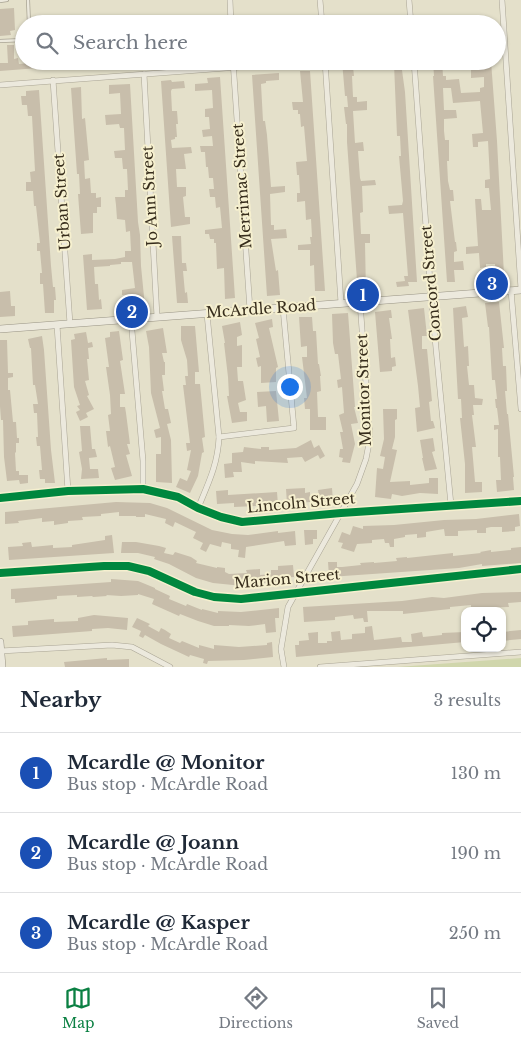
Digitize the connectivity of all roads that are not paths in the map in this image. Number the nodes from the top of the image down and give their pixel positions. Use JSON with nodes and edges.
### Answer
{"nodes":[{"id":1,"x":7,"y":0,"type":"edge"},
{"id":2,"x":28,"y":0,"type":"edge"},
{"id":3,"x":230,"y":0,"type":"edge"},
{"id":4,"x":320,"y":0,"type":"edge"},
{"id":5,"x":409,"y":0,"type":"edge"},
{"id":6,"x":502,"y":0,"type":"edge"},
{"id":7,"x":0,"y":1,"type":"edge"},
{"id":8,"x":29,"y":15,"type":"edge"},
{"id":9,"x":231,"y":15,"type":"edge"},
{"id":10,"x":321,"y":15,"type":"edge"},
{"id":11,"x":410,"y":15,"type":"edge"},
{"id":12,"x":503,"y":15,"type":"edge"},
{"id":13,"x":15,"y":40,"type":"edge"},
{"id":14,"x":0,"y":41,"type":"edge"},
{"id":15,"x":506,"y":61,"type":"edge"},
{"id":16,"x":204,"y":70,"type":"edge"},
{"id":17,"x":234,"y":70,"type":"edge"},
{"id":18,"x":325,"y":70,"type":"edge"},
{"id":19,"x":415,"y":70,"type":"edge"},
{"id":20,"x":144,"y":74,"type":"junction"},
{"id":21,"x":53,"y":80,"type":"junction"},
{"id":22,"x":0,"y":85,"type":"edge"},
{"id":23,"x":521,"y":289,"type":"edge"},
{"id":24,"x":511,"y":290,"type":"junction"},
{"id":25,"x":431,"y":296,"type":"junction"},
{"id":26,"x":360,"y":302,"type":"junction"},
{"id":27,"x":341,"y":303,"type":"junction"},
{"id":28,"x":283,"y":308,"type":"junction"},
{"id":29,"x":250,"y":310,"type":"junction"},
{"id":30,"x":207,"y":314,"type":"junction"},
{"id":31,"x":157,"y":317,"type":"junction"},
{"id":32,"x":131,"y":319,"type":"junction"},
{"id":33,"x":70,"y":324,"type":"junction"},
{"id":34,"x":57,"y":325,"type":"junction"},
{"id":35,"x":0,"y":329,"type":"edge"},
{"id":36,"x":520,"y":374,"type":"edge"},
{"id":37,"x":521,"y":409,"type":"edge"},
{"id":38,"x":219,"y":437,"type":"junction"},
{"id":39,"x":143,"y":489,"type":"junction"},
{"id":40,"x":68,"y":491,"type":"junction"},
{"id":41,"x":0,"y":498,"type":"edge"},
{"id":42,"x":521,"y":501,"type":"edge"},
{"id":43,"x":451,"y":505,"type":"junction"},
{"id":44,"x":198,"y":508,"type":"junction"},
{"id":45,"x":341,"y":513,"type":"junction"},
{"id":46,"x":521,"y":568,"type":"edge"},
{"id":47,"x":0,"y":573,"type":"edge"},
{"id":48,"x":297,"y":592,"type":"junction"},
{"id":49,"x":0,"y":642,"type":"edge"},
{"id":50,"x":0,"y":651,"type":"edge"},
{"id":51,"x":521,"y":652,"type":"edge"},
{"id":52,"x":2,"y":667,"type":"edge"},
{"id":53,"x":170,"y":667,"type":"edge"},
{"id":54,"x":284,"y":667,"type":"edge"},
{"id":55,"x":320,"y":667,"type":"edge"}],
"edges":[{"from":1,"to":7,"type":"lane"},
{"from":2,"to":8,"type":"lane"},
{"from":3,"to":9,"type":"street"},
{"from":4,"to":10,"type":"street"},
{"from":5,"to":11,"type":"street"},
{"from":6,"to":12,"type":"street"},
{"from":13,"to":14,"type":"lane"},
{"from":15,"to":23,"type":"street"},
{"from":16,"to":20,"type":"street"},
{"from":17,"to":29,"type":"street","name":"Merrimac Street"},
{"from":18,"to":27,"type":"street"},
{"from":19,"to":25,"type":"street","name":"Concord Street"},
{"from":20,"to":21,"type":"street"},
{"from":20,"to":31,"type":"street","name":"Jo Ann Street"},
{"from":21,"to":22,"type":"street"},
{"from":21,"to":33,"type":"street","name":"Urban Street"},
{"from":23,"to":24,"type":"main road","name":"McArdle Road"},
{"from":24,"to":25,"type":"main road","name":"McArdle Road"},
{"from":24,"to":36,"type":"street"},
{"from":25,"to":26,"type":"main road","name":"McArdle Road"},
{"from":25,"to":43,"type":"street","name":"Concord Street"},
{"from":26,"to":27,"type":"main road","name":"McArdle Road"},
{"from":26,"to":45,"type":"street","name":"Monitor Street"},
{"from":27,"to":28,"type":"main road","name":"McArdle Road"},
{"from":28,"to":29,"type":"main road","name":"McArdle Road"},
{"from":28,"to":38,"type":"street"},
{"from":29,"to":30,"type":"main road","name":"McArdle Road"},
{"from":30,"to":31,"type":"main road","name":"McArdle Road"},
{"from":30,"to":38,"type":"street"},
{"from":31,"to":32,"type":"main road","name":"McArdle Road"},
{"from":32,"to":33,"type":"main road","name":"McArdle Road"},
{"from":32,"to":39,"type":"street"},
{"from":33,"to":34,"type":"main road","name":"McArdle Road"},
{"from":34,"to":35,"type":"main road","name":"McArdle Road"},
{"from":34,"to":40,"type":"street"},
{"from":36,"to":37,"type":"street"},
{"from":38,"to":44,"type":"street"},
{"from":39,"to":40,"type":"street","name":"Lincoln Street"},
{"from":39,"to":44,"type":"street","name":"Lincoln Street"},
{"from":40,"to":41,"type":"street","name":"Lincoln Street"},
{"from":42,"to":43,"type":"street","name":"Lincoln Street"},
{"from":43,"to":45,"type":"street","name":"Lincoln Street"},
{"from":44,"to":45,"type":"street","name":"Lincoln Street"},
{"from":45,"to":48,"type":"street","name":"Monitor Street"},
{"from":46,"to":48,"type":"street","name":"Marion Street"},
{"from":47,"to":48,"type":"street","name":"Marion Street"},
{"from":48,"to":54,"type":"street","name":"Monitor Street"},
{"from":49,"to":50,"type":"main road"},
{"from":50,"to":52,"type":"main road"},
{"from":50,"to":53,"type":"street"},
{"from":51,"to":55,"type":"street"}]}
